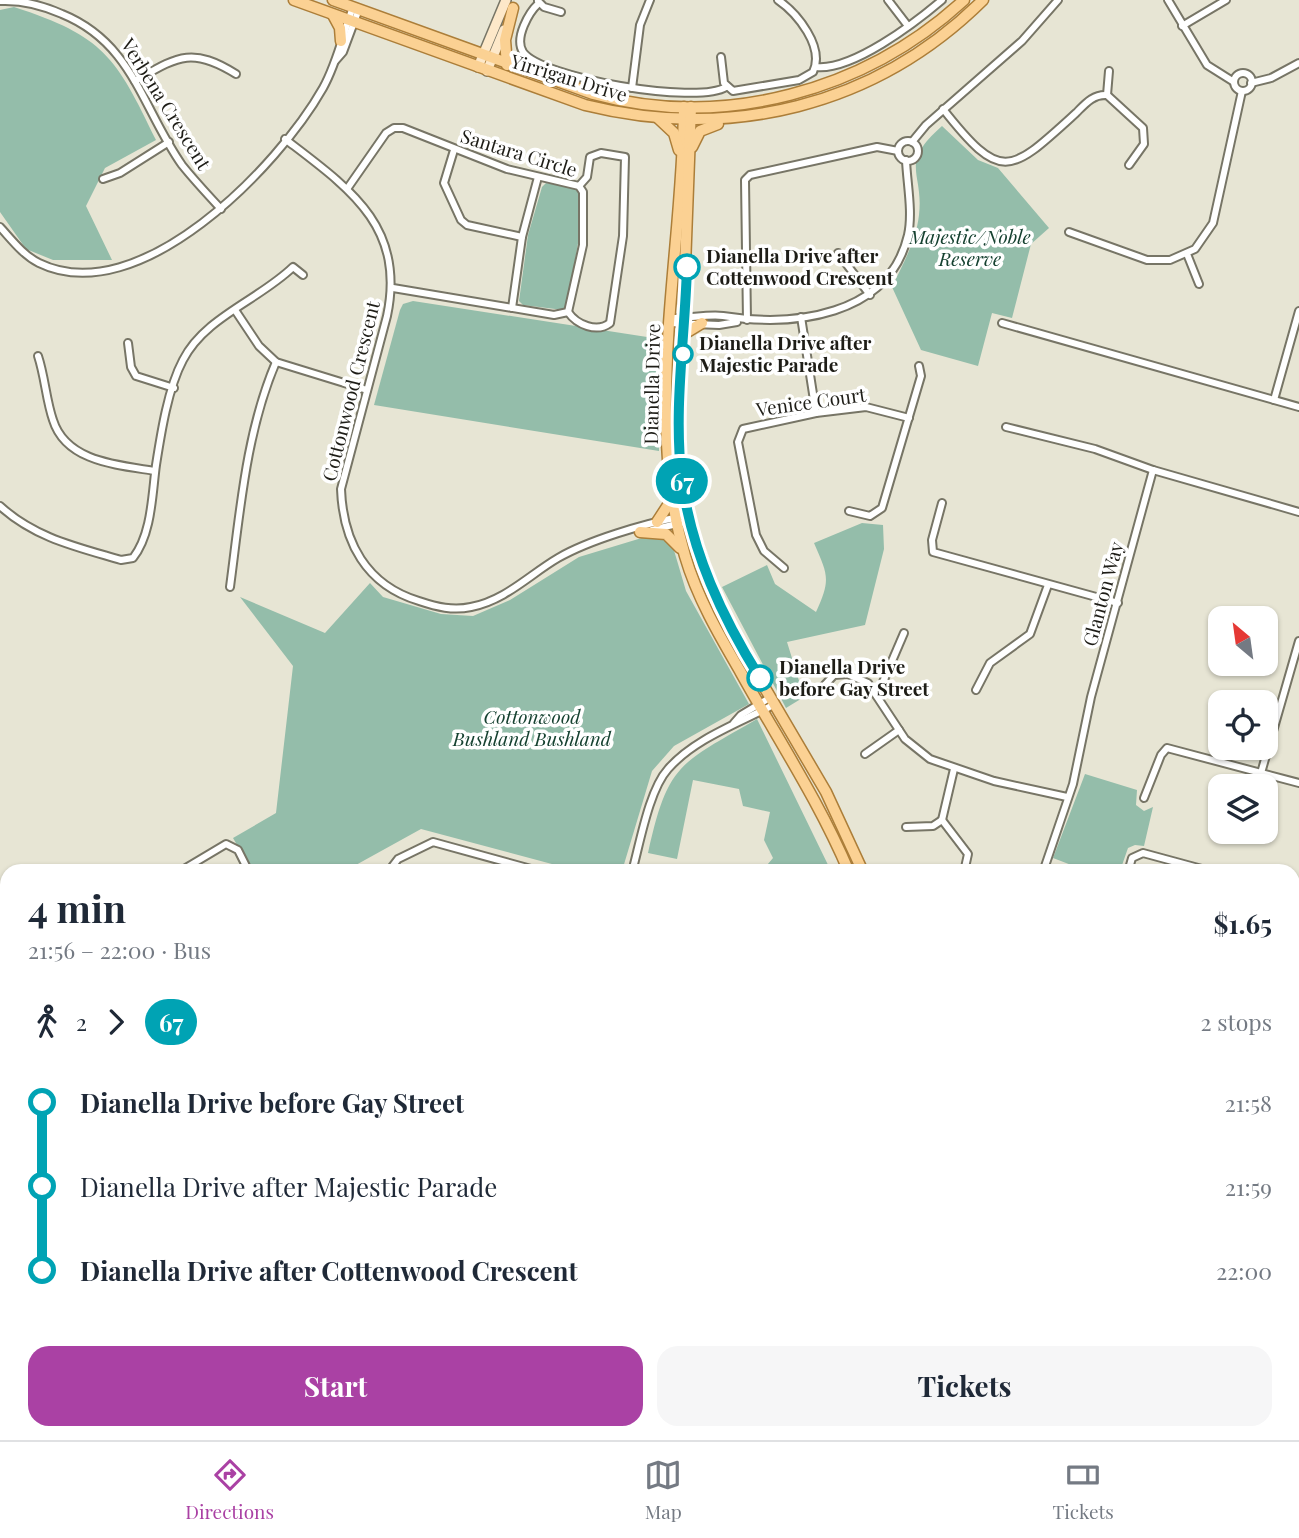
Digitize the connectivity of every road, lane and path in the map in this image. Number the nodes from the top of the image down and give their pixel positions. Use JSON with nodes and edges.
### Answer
{"nodes":[{"id":1,"x":11,"y":0,"type":"edge"},
{"id":2,"x":294,"y":0,"type":"edge"},
{"id":3,"x":333,"y":0,"type":"edge"},
{"id":4,"x":650,"y":0,"type":"edge"},
{"id":5,"x":778,"y":0,"type":"edge"},
{"id":6,"x":888,"y":0,"type":"edge"},
{"id":7,"x":942,"y":0,"type":"edge"},
{"id":8,"x":964,"y":0,"type":"edge"},
{"id":9,"x":982,"y":0,"type":"edge"},
{"id":10,"x":1058,"y":0,"type":"edge"},
{"id":11,"x":1168,"y":0,"type":"edge"},
{"id":12,"x":1226,"y":0,"type":"edge"},
{"id":13,"x":0,"y":1,"type":"edge"},
{"id":14,"x":539,"y":2,"type":"edge"},
{"id":15,"x":511,"y":3,"type":"edge"},
{"id":16,"x":356,"y":8,"type":"junction"},
{"id":17,"x":561,"y":12,"type":"dead end"},
{"id":18,"x":332,"y":14,"type":"junction"},
{"id":19,"x":351,"y":21,"type":"junction"},
{"id":20,"x":908,"y":26,"type":"junction"},
{"id":21,"x":1182,"y":26,"type":"junction"},
{"id":22,"x":341,"y":41,"type":"junction"},
{"id":23,"x":721,"y":57,"type":"dead end"},
{"id":24,"x":487,"y":58,"type":"junction"},
{"id":25,"x":335,"y":62,"type":"junction"},
{"id":26,"x":1299,"y":63,"type":"edge"},
{"id":27,"x":507,"y":65,"type":"junction"},
{"id":28,"x":816,"y":67,"type":"junction"},
{"id":29,"x":483,"y":69,"type":"junction"},
{"id":30,"x":1109,"y":71,"type":"dead end"},
{"id":31,"x":236,"y":74,"type":"dead end"},
{"id":32,"x":135,"y":81,"type":"junction"},
{"id":33,"x":1234,"y":82,"type":"junction"},
{"id":34,"x":1251,"y":82,"type":"junction"},
{"id":35,"x":726,"y":87,"type":"junction"},
{"id":36,"x":632,"y":89,"type":"junction"},
{"id":37,"x":1242,"y":91,"type":"junction"},
{"id":38,"x":1107,"y":95,"type":"junction"},
{"id":39,"x":687,"y":107,"type":"junction"},
{"id":40,"x":943,"y":109,"type":"junction"},
{"id":41,"x":773,"y":113,"type":"junction"},
{"id":42,"x":659,"y":118,"type":"junction"},
{"id":43,"x":687,"y":119,"type":"junction"},
{"id":44,"x":285,"y":139,"type":"junction"},
{"id":45,"x":169,"y":142,"type":"junction"},
{"id":46,"x":912,"y":142,"type":"junction"},
{"id":47,"x":454,"y":150,"type":"junction"},
{"id":48,"x":898,"y":150,"type":"junction"},
{"id":49,"x":685,"y":154,"type":"junction"},
{"id":50,"x":906,"y":160,"type":"junction"},
{"id":51,"x":1129,"y":165,"type":"dead end"},
{"id":52,"x":538,"y":177,"type":"junction"},
{"id":53,"x":103,"y":178,"type":"dead end"},
{"id":54,"x":579,"y":186,"type":"junction"},
{"id":55,"x":347,"y":189,"type":"junction"},
{"id":56,"x":220,"y":209,"type":"junction"},
{"id":57,"x":0,"y":227,"type":"edge"},
{"id":58,"x":1069,"y":232,"type":"dead end"},
{"id":59,"x":522,"y":237,"type":"junction"},
{"id":60,"x":838,"y":253,"type":"dead end"},
{"id":61,"x":1187,"y":254,"type":"junction"},
{"id":62,"x":303,"y":275,"type":"dead end"},
{"id":63,"x":1199,"y":284,"type":"dead end"},
{"id":64,"x":393,"y":288,"type":"junction"},
{"id":65,"x":870,"y":295,"type":"junction"},
{"id":66,"x":512,"y":309,"type":"junction"},
{"id":67,"x":236,"y":310,"type":"junction"},
{"id":68,"x":1299,"y":311,"type":"edge"},
{"id":69,"x":568,"y":312,"type":"junction"},
{"id":70,"x":801,"y":317,"type":"junction"},
{"id":71,"x":744,"y":320,"type":"junction"},
{"id":72,"x":670,"y":321,"type":"junction"},
{"id":73,"x":702,"y":323,"type":"joint"},
{"id":74,"x":1002,"y":323,"type":"dead end"},
{"id":75,"x":685,"y":325,"type":"junction"},
{"id":76,"x":128,"y":343,"type":"dead end"},
{"id":77,"x":38,"y":356,"type":"dead end"},
{"id":78,"x":276,"y":362,"type":"junction"},
{"id":79,"x":919,"y":366,"type":"dead end"},
{"id":80,"x":174,"y":388,"type":"junction"},
{"id":81,"x":368,"y":390,"type":"junction"},
{"id":82,"x":1274,"y":400,"type":"junction"},
{"id":83,"x":1299,"y":407,"type":"edge"},
{"id":84,"x":816,"y":413,"type":"junction"},
{"id":85,"x":909,"y":418,"type":"junction"},
{"id":86,"x":1006,"y":427,"type":"dead end"},
{"id":87,"x":1153,"y":470,"type":"junction"},
{"id":88,"x":155,"y":471,"type":"junction"},
{"id":89,"x":672,"y":499,"type":"junction"},
{"id":90,"x":942,"y":503,"type":"dead end"},
{"id":91,"x":0,"y":506,"type":"edge"},
{"id":92,"x":849,"y":511,"type":"dead end"},
{"id":93,"x":1299,"y":512,"type":"edge"},
{"id":94,"x":689,"y":518,"type":"junction"},
{"id":95,"x":676,"y":521,"type":"junction"},
{"id":96,"x":657,"y":522,"type":"junction"},
{"id":97,"x":640,"y":532,"type":"junction"},
{"id":98,"x":625,"y":533,"type":"junction"},
{"id":99,"x":685,"y":558,"type":"junction"},
{"id":100,"x":784,"y":568,"type":"dead end"},
{"id":101,"x":1048,"y":585,"type":"junction"},
{"id":102,"x":230,"y":587,"type":"dead end"},
{"id":103,"x":1118,"y":603,"type":"junction"},
{"id":104,"x":904,"y":633,"type":"dead end"},
{"id":105,"x":1299,"y":640,"type":"edge"},
{"id":106,"x":820,"y":690,"type":"dead end"},
{"id":107,"x":976,"y":690,"type":"dead end"},
{"id":108,"x":877,"y":696,"type":"junction"},
{"id":109,"x":773,"y":700,"type":"junction"},
{"id":110,"x":760,"y":708,"type":"junction"},
{"id":111,"x":899,"y":730,"type":"junction"},
{"id":112,"x":865,"y":754,"type":"dead end"},
{"id":113,"x":954,"y":769,"type":"junction"},
{"id":114,"x":1261,"y":773,"type":"junction"},
{"id":115,"x":1299,"y":783,"type":"edge"},
{"id":116,"x":1067,"y":797,"type":"junction"},
{"id":117,"x":1144,"y":798,"type":"dead end"},
{"id":118,"x":942,"y":820,"type":"junction"},
{"id":119,"x":906,"y":827,"type":"dead end"},
{"id":120,"x":192,"y":864,"type":"edge"},
{"id":121,"x":245,"y":864,"type":"edge"},
{"id":122,"x":394,"y":864,"type":"edge"},
{"id":123,"x":513,"y":864,"type":"edge"},
{"id":124,"x":634,"y":864,"type":"edge"},
{"id":125,"x":845,"y":864,"type":"edge"},
{"id":126,"x":859,"y":864,"type":"edge"},
{"id":127,"x":966,"y":864,"type":"edge"},
{"id":128,"x":1046,"y":864,"type":"edge"},
{"id":129,"x":1130,"y":864,"type":"edge"},
{"id":130,"x":1184,"y":864,"type":"edge"}],
"edges":[{"from":1,"to":13,"type":"street","name":"Verbena Crescent"},
{"from":1,"to":32,"type":"street","name":"Verbena Crescent"},
{"from":2,"to":18,"type":"main road","name":"Yirrigan Drive"},
{"from":3,"to":16,"type":"main road","name":"Yirrigan Drive"},
{"from":4,"to":36,"type":"street"},
{"from":5,"to":28,"type":"street"},
{"from":6,"to":20,"type":"street"},
{"from":7,"to":20,"type":"street"},
{"from":8,"to":39,"type":"main road","name":"Yirrigan Drive"},
{"from":9,"to":41,"type":"main road","name":"Yirrigan Drive"},
{"from":10,"to":40,"type":"street"},
{"from":11,"to":21,"type":"street"},
{"from":12,"to":21,"type":"street"},
{"from":14,"to":17,"type":"street"},
{"from":14,"to":36,"type":"street"},
{"from":15,"to":24,"type":"street"},
{"from":15,"to":27,"type":"main road"},
{"from":16,"to":19,"type":"street"},
{"from":16,"to":24,"type":"main road","name":"Yirrigan Drive"},
{"from":18,"to":19,"type":"main road","name":"Yirrigan Drive"},
{"from":18,"to":22,"type":"main road"},
{"from":19,"to":22,"type":"street"},
{"from":19,"to":25,"type":"street"},
{"from":19,"to":29,"type":"main road","name":"Yirrigan Drive"},
{"from":20,"to":28,"type":"street"},
{"from":21,"to":33,"type":"street"},
{"from":22,"to":25,"type":"street"},
{"from":23,"to":35,"type":"street"},
{"from":24,"to":27,"type":"main road","name":"Yirrigan Drive"},
{"from":24,"to":29,"type":"street"},
{"from":25,"to":44,"type":"street"},
{"from":26,"to":34,"type":"street"},
{"from":27,"to":39,"type":"main road","name":"Yirrigan Drive"},
{"from":28,"to":35,"type":"street"},
{"from":29,"to":42,"type":"main road","name":"Yirrigan Drive"},
{"from":30,"to":38,"type":"street"},
{"from":31,"to":32,"type":"street"},
{"from":32,"to":45,"type":"street","name":"Verbena Crescent"},
{"from":33,"to":34,"type":"street"},
{"from":33,"to":37,"type":"street"},
{"from":34,"to":37,"type":"street"},
{"from":35,"to":36,"type":"street"},
{"from":37,"to":61,"type":"street"},
{"from":38,"to":40,"type":"street"},
{"from":38,"to":51,"type":"street"},
{"from":39,"to":43,"type":"main road","name":"Dianella Drive"},
{"from":40,"to":46,"type":"street"},
{"from":41,"to":43,"type":"main road","name":"Yirrigan Drive"},
{"from":41,"to":49,"type":"main road"},
{"from":42,"to":43,"type":"main road","name":"Yirrigan Drive"},
{"from":42,"to":49,"type":"main road"},
{"from":43,"to":49,"type":"main road","name":"Dianella Drive"},
{"from":44,"to":55,"type":"street","name":"Cottonwood Crescent"},
{"from":44,"to":56,"type":"street"},
{"from":45,"to":53,"type":"street"},
{"from":45,"to":56,"type":"street","name":"Verbena Crescent"},
{"from":46,"to":48,"type":"street"},
{"from":46,"to":50,"type":"street"},
{"from":47,"to":52,"type":"street","name":"Santara Circle"},
{"from":47,"to":55,"type":"street","name":"Santara Circle"},
{"from":47,"to":59,"type":"street"},
{"from":48,"to":50,"type":"street"},
{"from":48,"to":71,"type":"street"},
{"from":49,"to":72,"type":"main road","name":"Dianella Drive"},
{"from":49,"to":75,"type":"main road","name":"Dianella Drive"},
{"from":50,"to":65,"type":"street"},
{"from":52,"to":54,"type":"street","name":"Santara Circle"},
{"from":52,"to":59,"type":"street"},
{"from":54,"to":69,"type":"street","name":"Santara Circle"},
{"from":54,"to":69,"type":"street"},
{"from":55,"to":64,"type":"street","name":"Cottonwood Crescent"},
{"from":56,"to":57,"type":"street"},
{"from":58,"to":61,"type":"street"},
{"from":59,"to":66,"type":"street"},
{"from":60,"to":65,"type":"street"},
{"from":61,"to":63,"type":"street"},
{"from":62,"to":67,"type":"street"},
{"from":64,"to":66,"type":"street"},
{"from":64,"to":81,"type":"street","name":"Cottonwood Crescent"},
{"from":65,"to":70,"type":"street"},
{"from":66,"to":69,"type":"street"},
{"from":67,"to":78,"type":"street"},
{"from":67,"to":80,"type":"street"},
{"from":68,"to":82,"type":"street"},
{"from":70,"to":71,"type":"street"},
{"from":70,"to":84,"type":"street"},
{"from":71,"to":73,"type":"street"},
{"from":71,"to":75,"type":"street"},
{"from":72,"to":75,"type":"street"},
{"from":72,"to":89,"type":"main road","name":"Dianella Drive"},
{"from":73,"to":75,"type":"main road"},
{"from":74,"to":82,"type":"street"},
{"from":75,"to":94,"type":"main road","name":"Dianella Drive"},
{"from":76,"to":80,"type":"street"},
{"from":77,"to":88,"type":"street"},
{"from":78,"to":81,"type":"street"},
{"from":78,"to":102,"type":"street"},
{"from":79,"to":85,"type":"street"},
{"from":80,"to":88,"type":"street"},
{"from":81,"to":98,"type":"street","name":"Cottonwood Crescent"},
{"from":82,"to":83,"type":"street"},
{"from":84,"to":85,"type":"street","name":"Venice Court"},
{"from":84,"to":100,"type":"street","name":"Venice Court"},
{"from":85,"to":92,"type":"street"},
{"from":86,"to":87,"type":"street"},
{"from":87,"to":93,"type":"street"},
{"from":87,"to":103,"type":"street","name":"Glanton Way"},
{"from":88,"to":91,"type":"street"},
{"from":89,"to":95,"type":"main road","name":"Dianella Drive"},
{"from":89,"to":96,"type":"main road"},
{"from":90,"to":101,"type":"street"},
{"from":94,"to":95,"type":"street","name":"Cottonwood Crescent"},
{"from":94,"to":109,"type":"main road","name":"Dianella Drive"},
{"from":95,"to":96,"type":"street","name":"Cottonwood Crescent"},
{"from":95,"to":97,"type":"street","name":"Cottonwood Crescent"},
{"from":95,"to":99,"type":"main road","name":"Dianella Drive"},
{"from":96,"to":98,"type":"street","name":"Cottonwood Crescent"},
{"from":97,"to":98,"type":"street","name":"Cottonwood Crescent"},
{"from":97,"to":99,"type":"main road"},
{"from":99,"to":110,"type":"main road","name":"Dianella Drive"},
{"from":101,"to":103,"type":"street"},
{"from":101,"to":107,"type":"street"},
{"from":103,"to":116,"type":"street","name":"Glanton Way"},
{"from":104,"to":108,"type":"street"},
{"from":105,"to":114,"type":"street"},
{"from":106,"to":108,"type":"street"},
{"from":108,"to":111,"type":"street"},
{"from":109,"to":110,"type":"street"},
{"from":109,"to":126,"type":"main road","name":"Dianella Drive"},
{"from":110,"to":124,"type":"street"},
{"from":110,"to":125,"type":"main road","name":"Dianella Drive"},
{"from":111,"to":112,"type":"street"},
{"from":111,"to":113,"type":"street"},
{"from":113,"to":116,"type":"street"},
{"from":113,"to":118,"type":"street"},
{"from":114,"to":115,"type":"street"},
{"from":114,"to":117,"type":"street"},
{"from":116,"to":128,"type":"street","name":"Glanton Way"},
{"from":118,"to":119,"type":"street"},
{"from":118,"to":127,"type":"street"},
{"from":120,"to":121,"type":"street"},
{"from":122,"to":123,"type":"street"},
{"from":129,"to":130,"type":"street"}]}
